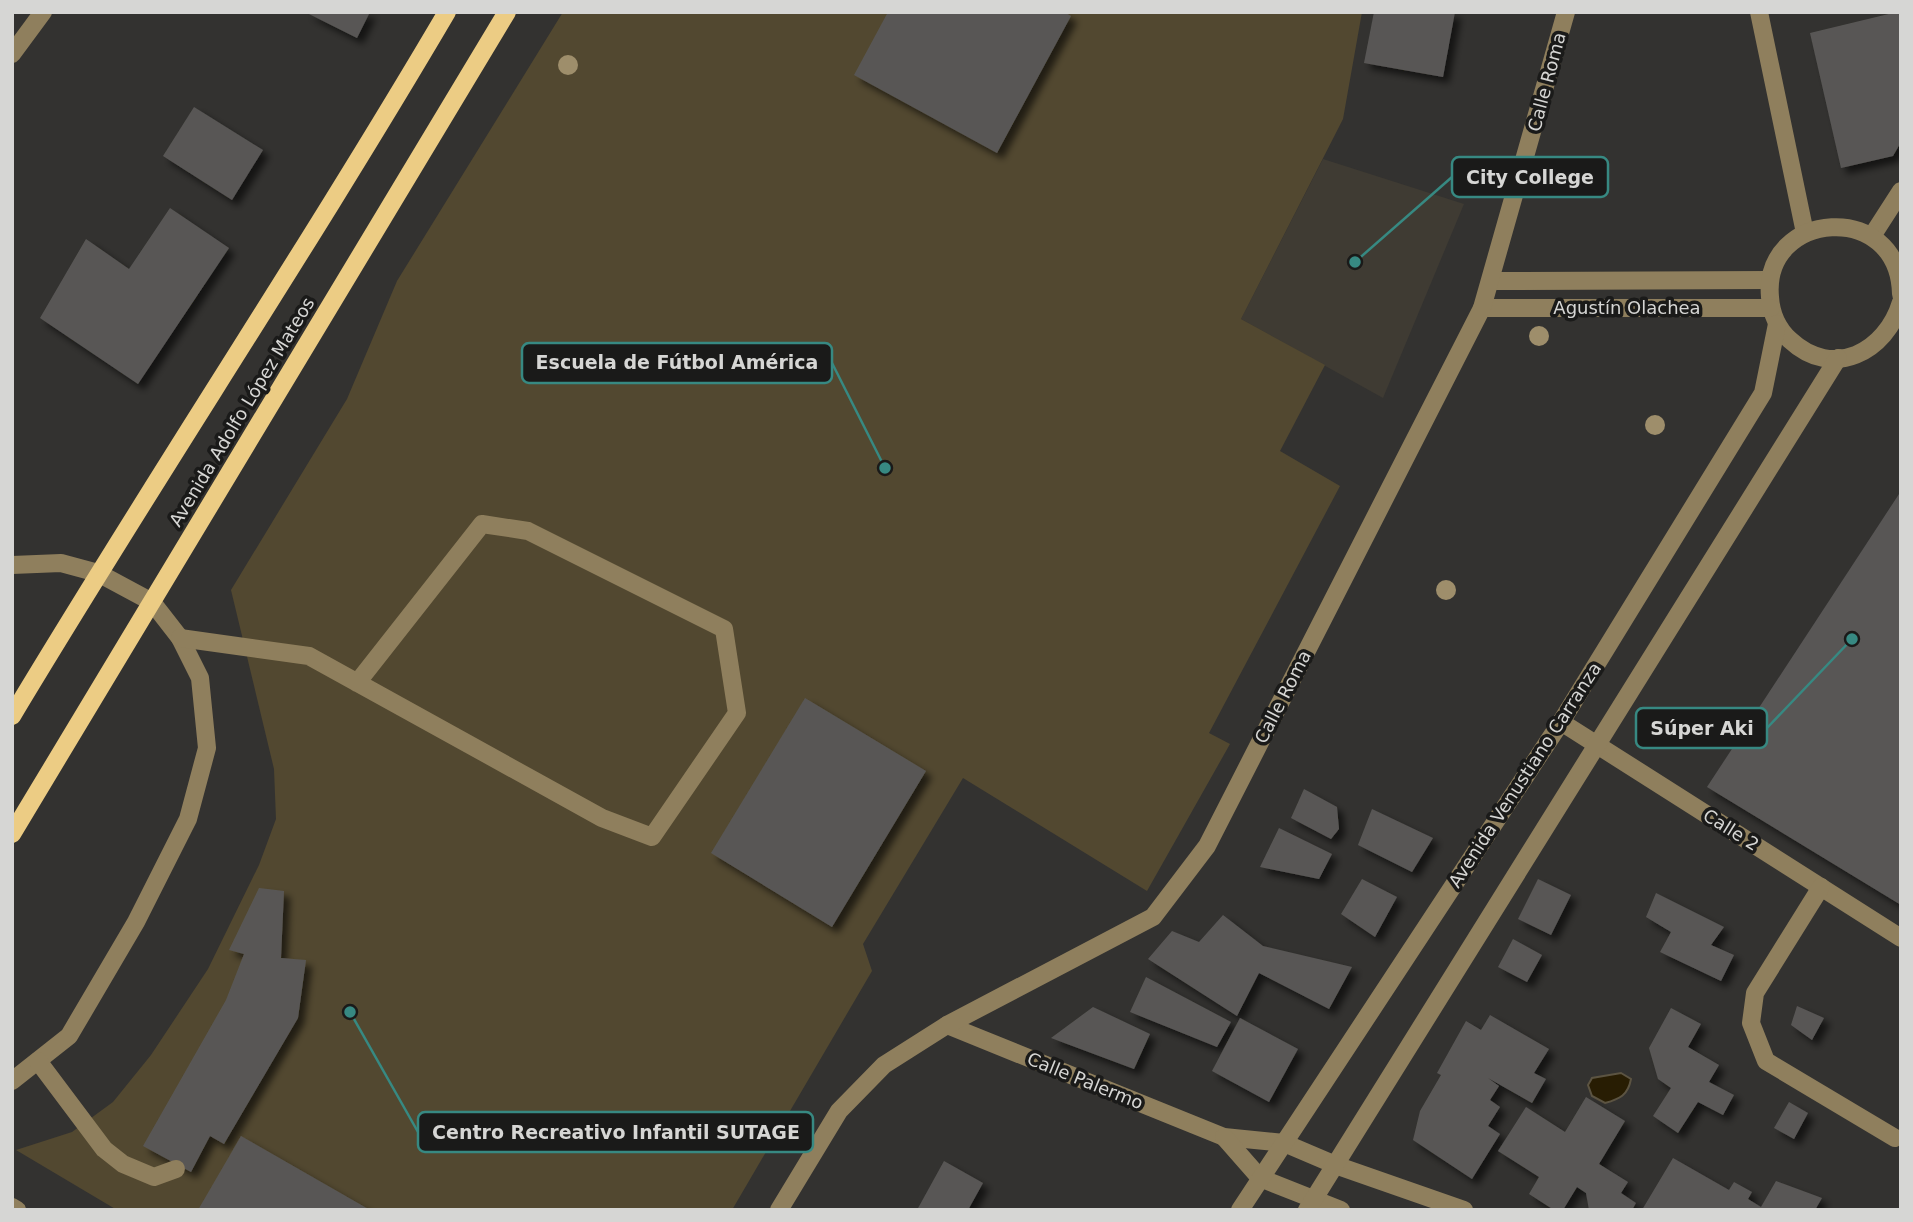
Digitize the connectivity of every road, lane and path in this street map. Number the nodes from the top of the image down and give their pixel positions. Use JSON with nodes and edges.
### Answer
{"nodes":[{"id":1,"x":43,"y":12,"type":"edge"},
{"id":2,"x":447,"y":12,"type":"edge"},
{"id":3,"x":507,"y":12,"type":"edge"},
{"id":4,"x":1566,"y":12,"type":"edge"},
{"id":5,"x":1759,"y":12,"type":"edge"},
{"id":6,"x":12,"y":54,"type":"edge"},
{"id":7,"x":1901,"y":191,"type":"edge"},
{"id":8,"x":1805,"y":233,"type":"junction"},
{"id":9,"x":1872,"y":236,"type":"junction"},
{"id":10,"x":1898,"y":257,"type":"edge"},
{"id":11,"x":1770,"y":280,"type":"junction"},
{"id":12,"x":1493,"y":281,"type":"junction"},
{"id":13,"x":1901,"y":282,"type":"edge"},
{"id":14,"x":1901,"y":294,"type":"edge"},
{"id":15,"x":1901,"y":302,"type":"edge"},
{"id":16,"x":1482,"y":308,"type":"junction"},
{"id":17,"x":1774,"y":316,"type":"junction"},
{"id":18,"x":1892,"y":335,"type":"edge"},
{"id":19,"x":1838,"y":358,"type":"junction"},
{"id":20,"x":12,"y":565,"type":"edge"},
{"id":21,"x":98,"y":573,"type":"junction"},
{"id":22,"x":152,"y":602,"type":"junction"},
{"id":23,"x":180,"y":638,"type":"junction"},
{"id":24,"x":357,"y":683,"type":"junction"},
{"id":25,"x":12,"y":716,"type":"edge"},
{"id":26,"x":1561,"y":722,"type":"junction"},
{"id":27,"x":1597,"y":745,"type":"junction"},
{"id":28,"x":12,"y":834,"type":"edge"},
{"id":29,"x":1821,"y":887,"type":"junction"},
{"id":30,"x":1901,"y":938,"type":"edge"},
{"id":31,"x":947,"y":1025,"type":"junction"},
{"id":32,"x":38,"y":1061,"type":"junction"},
{"id":33,"x":12,"y":1081,"type":"edge"},
{"id":34,"x":1224,"y":1137,"type":"junction"},
{"id":35,"x":1895,"y":1138,"type":"dead end"},
{"id":36,"x":1284,"y":1143,"type":"junction"},
{"id":37,"x":1338,"y":1166,"type":"junction"},
{"id":38,"x":177,"y":1169,"type":"dead end"},
{"id":39,"x":1260,"y":1178,"type":"junction"},
{"id":40,"x":1310,"y":1205,"type":"edge"},
{"id":41,"x":12,"y":1207,"type":"edge"},
{"id":42,"x":17,"y":1210,"type":"edge"},
{"id":43,"x":779,"y":1210,"type":"edge"},
{"id":44,"x":1240,"y":1210,"type":"edge"},
{"id":45,"x":1341,"y":1210,"type":"edge"},
{"id":46,"x":1464,"y":1210,"type":"edge"}],
"edges":[{"from":1,"to":6,"type":"street"},
{"from":2,"to":21,"type":"main road","name":"Avenida Adolfo López Mateos"},
{"from":3,"to":22,"type":"main road","name":"Avenida Adolfo López Mateos"},
{"from":4,"to":12,"type":"street","name":"Calle Roma"},
{"from":5,"to":8,"type":"street"},
{"from":7,"to":9,"type":"street"},
{"from":8,"to":9,"type":"street"},
{"from":8,"to":11,"type":"street"},
{"from":9,"to":10,"type":"street"},
{"from":10,"to":13,"type":"street"},
{"from":11,"to":12,"type":"street","name":"Agustín Olachea"},
{"from":11,"to":17,"type":"street","name":"Avenida Venustiano Carranza"},
{"from":12,"to":16,"type":"street","name":"Calle Roma"},
{"from":13,"to":14,"type":"street"},
{"from":15,"to":18,"type":"street"},
{"from":16,"to":17,"type":"street","name":"Agustín Olachea"},
{"from":16,"to":31,"type":"street","name":"Calle Roma"},
{"from":17,"to":19,"type":"street"},
{"from":17,"to":26,"type":"street","name":"Avenida Venustiano Carranza"},
{"from":18,"to":19,"type":"street"},
{"from":19,"to":27,"type":"street"},
{"from":20,"to":21,"type":"street"},
{"from":21,"to":22,"type":"street"},
{"from":21,"to":25,"type":"main road","name":"Avenida Adolfo López Mateos"},
{"from":22,"to":23,"type":"street"},
{"from":22,"to":28,"type":"main road","name":"Avenida Adolfo López Mateos"},
{"from":23,"to":24,"type":"street"},
{"from":23,"to":32,"type":"street"},
{"from":24,"to":24,"type":"street"},
{"from":26,"to":27,"type":"street","name":"Calle 2"},
{"from":26,"to":36,"type":"street","name":"Avenida Venustiano Carranza"},
{"from":27,"to":29,"type":"street","name":"Calle 2"},
{"from":27,"to":37,"type":"street"},
{"from":29,"to":30,"type":"street","name":"Calle 2"},
{"from":29,"to":35,"type":"street"},
{"from":31,"to":34,"type":"street","name":"Calle Palermo"},
{"from":31,"to":43,"type":"street","name":"Calle Roma"},
{"from":32,"to":33,"type":"street"},
{"from":32,"to":38,"type":"street"},
{"from":34,"to":36,"type":"street","name":"Calle Palermo"},
{"from":34,"to":39,"type":"street","name":"Calle Palermo"},
{"from":36,"to":37,"type":"street","name":"Calle Palermo"},
{"from":36,"to":39,"type":"street","name":"Avenida Venustiano Carranza"},
{"from":37,"to":40,"type":"street"},
{"from":37,"to":46,"type":"street","name":"Calle Palermo"},
{"from":39,"to":40,"type":"street","name":"Calle Palermo"},
{"from":39,"to":44,"type":"street","name":"Avenida Venustiano Carranza"},
{"from":40,"to":45,"type":"street","name":"Calle Palermo"},
{"from":41,"to":42,"type":"street"}]}
